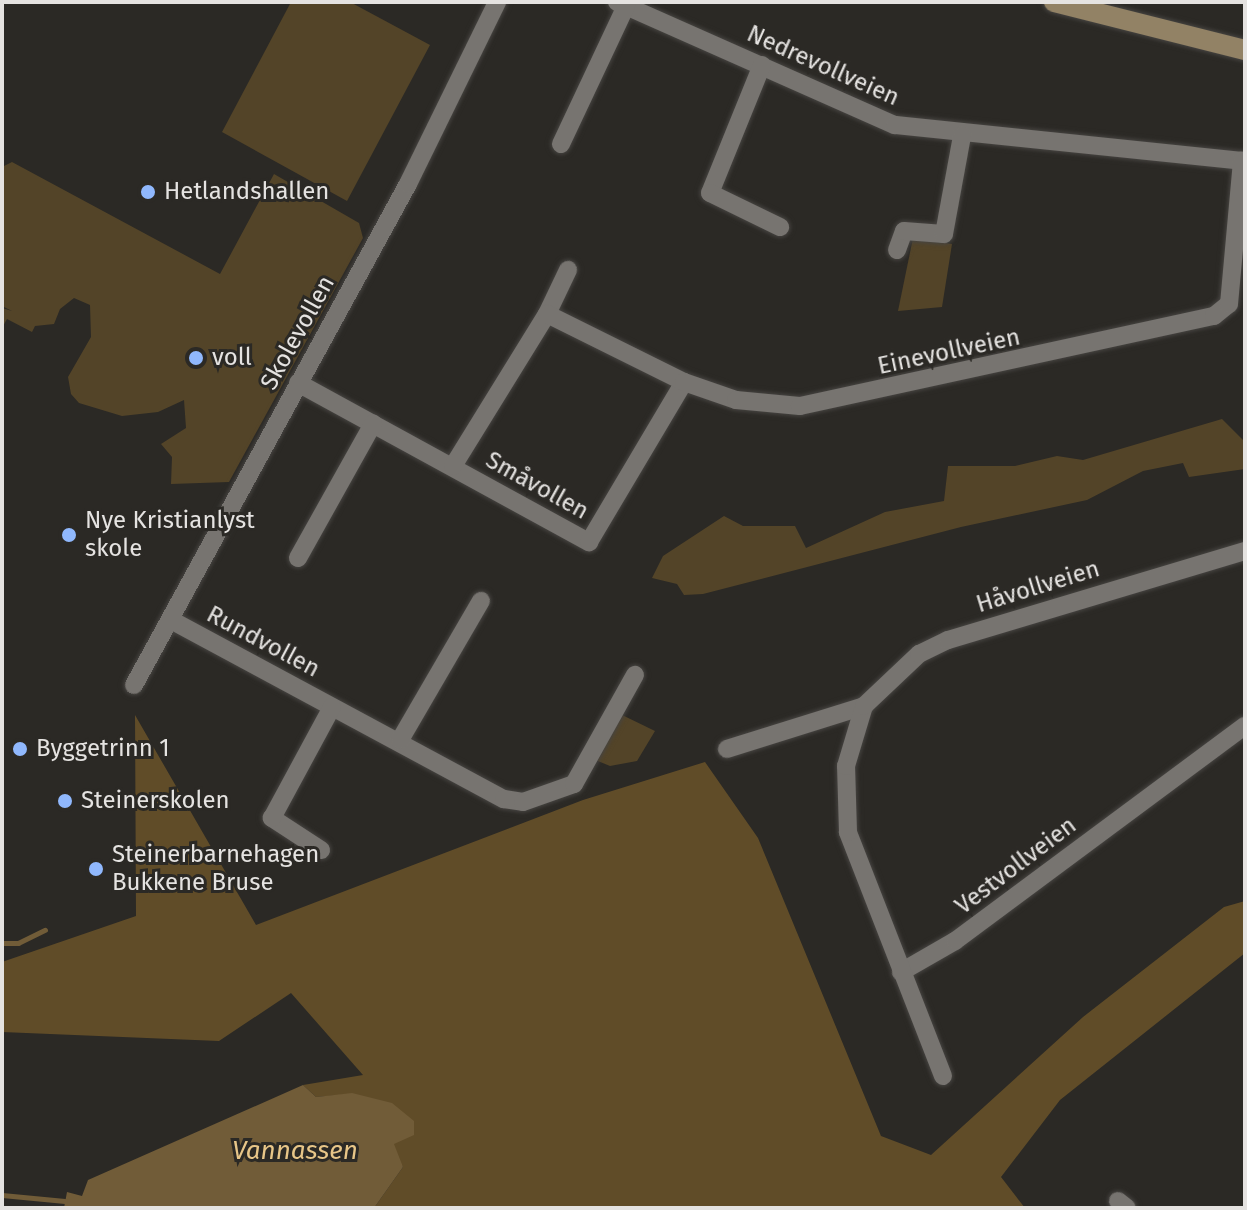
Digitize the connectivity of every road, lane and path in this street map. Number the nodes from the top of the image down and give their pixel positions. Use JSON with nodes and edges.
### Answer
{"nodes":[{"id":1,"x":497,"y":2,"type":"edge"},
{"id":2,"x":1054,"y":2,"type":"edge"},
{"id":3,"x":622,"y":4,"type":"edge"},
{"id":4,"x":1245,"y":50,"type":"edge"},
{"id":5,"x":762,"y":65,"type":"junction"},
{"id":6,"x":962,"y":136,"type":"junction"},
{"id":7,"x":561,"y":144,"type":"dead end"},
{"id":8,"x":1244,"y":161,"type":"edge"},
{"id":9,"x":780,"y":227,"type":"dead end"},
{"id":10,"x":897,"y":250,"type":"dead end"},
{"id":11,"x":568,"y":270,"type":"dead end"},
{"id":12,"x":547,"y":314,"type":"junction"},
{"id":13,"x":684,"y":382,"type":"junction"},
{"id":14,"x":298,"y":383,"type":"junction"},
{"id":15,"x":373,"y":424,"type":"junction"},
{"id":16,"x":453,"y":466,"type":"junction"},
{"id":17,"x":1245,"y":551,"type":"edge"},
{"id":18,"x":298,"y":558,"type":"dead end"},
{"id":19,"x":481,"y":601,"type":"dead end"},
{"id":20,"x":171,"y":620,"type":"junction"},
{"id":21,"x":635,"y":675,"type":"dead end"},
{"id":22,"x":134,"y":685,"type":"dead end"},
{"id":23,"x":864,"y":706,"type":"junction"},
{"id":24,"x":332,"y":707,"type":"junction"},
{"id":25,"x":1245,"y":726,"type":"edge"},
{"id":26,"x":400,"y":740,"type":"junction"},
{"id":27,"x":727,"y":749,"type":"dead end"},
{"id":28,"x":321,"y":850,"type":"dead end"},
{"id":29,"x":901,"y":972,"type":"junction"},
{"id":30,"x":943,"y":1076,"type":"dead end"}],
"edges":[{"from":1,"to":14,"type":"street","name":"Skolevollen"},
{"from":2,"to":4,"type":"main road"},
{"from":3,"to":5,"type":"street","name":"Nedrevollveien"},
{"from":3,"to":7,"type":"street","name":"Nedrevollveien"},
{"from":5,"to":6,"type":"street","name":"Nedrevollveien"},
{"from":5,"to":9,"type":"street"},
{"from":6,"to":8,"type":"street","name":"Nedrevollveien"},
{"from":6,"to":10,"type":"street"},
{"from":8,"to":13,"type":"street","name":"Einevollveien"},
{"from":11,"to":12,"type":"street"},
{"from":12,"to":13,"type":"street","name":"Einevollveien"},
{"from":12,"to":16,"type":"street"},
{"from":13,"to":16,"type":"street","name":"Småvollen"},
{"from":14,"to":15,"type":"street","name":"Småvollen"},
{"from":14,"to":20,"type":"street","name":"Skolevollen"},
{"from":15,"to":16,"type":"street","name":"Småvollen"},
{"from":15,"to":18,"type":"street"},
{"from":17,"to":23,"type":"street","name":"Håvollveien"},
{"from":19,"to":26,"type":"street"},
{"from":20,"to":22,"type":"street","name":"Skolevollen"},
{"from":20,"to":24,"type":"street","name":"Rundvollen"},
{"from":21,"to":26,"type":"street","name":"Rundvollen"},
{"from":23,"to":27,"type":"street","name":"Håvollveien"},
{"from":23,"to":29,"type":"street","name":"Håvollveien"},
{"from":24,"to":26,"type":"street","name":"Rundvollen"},
{"from":24,"to":28,"type":"street","name":"Rundvollen"},
{"from":25,"to":29,"type":"street","name":"Vestvollveien"},
{"from":29,"to":30,"type":"street"}]}
